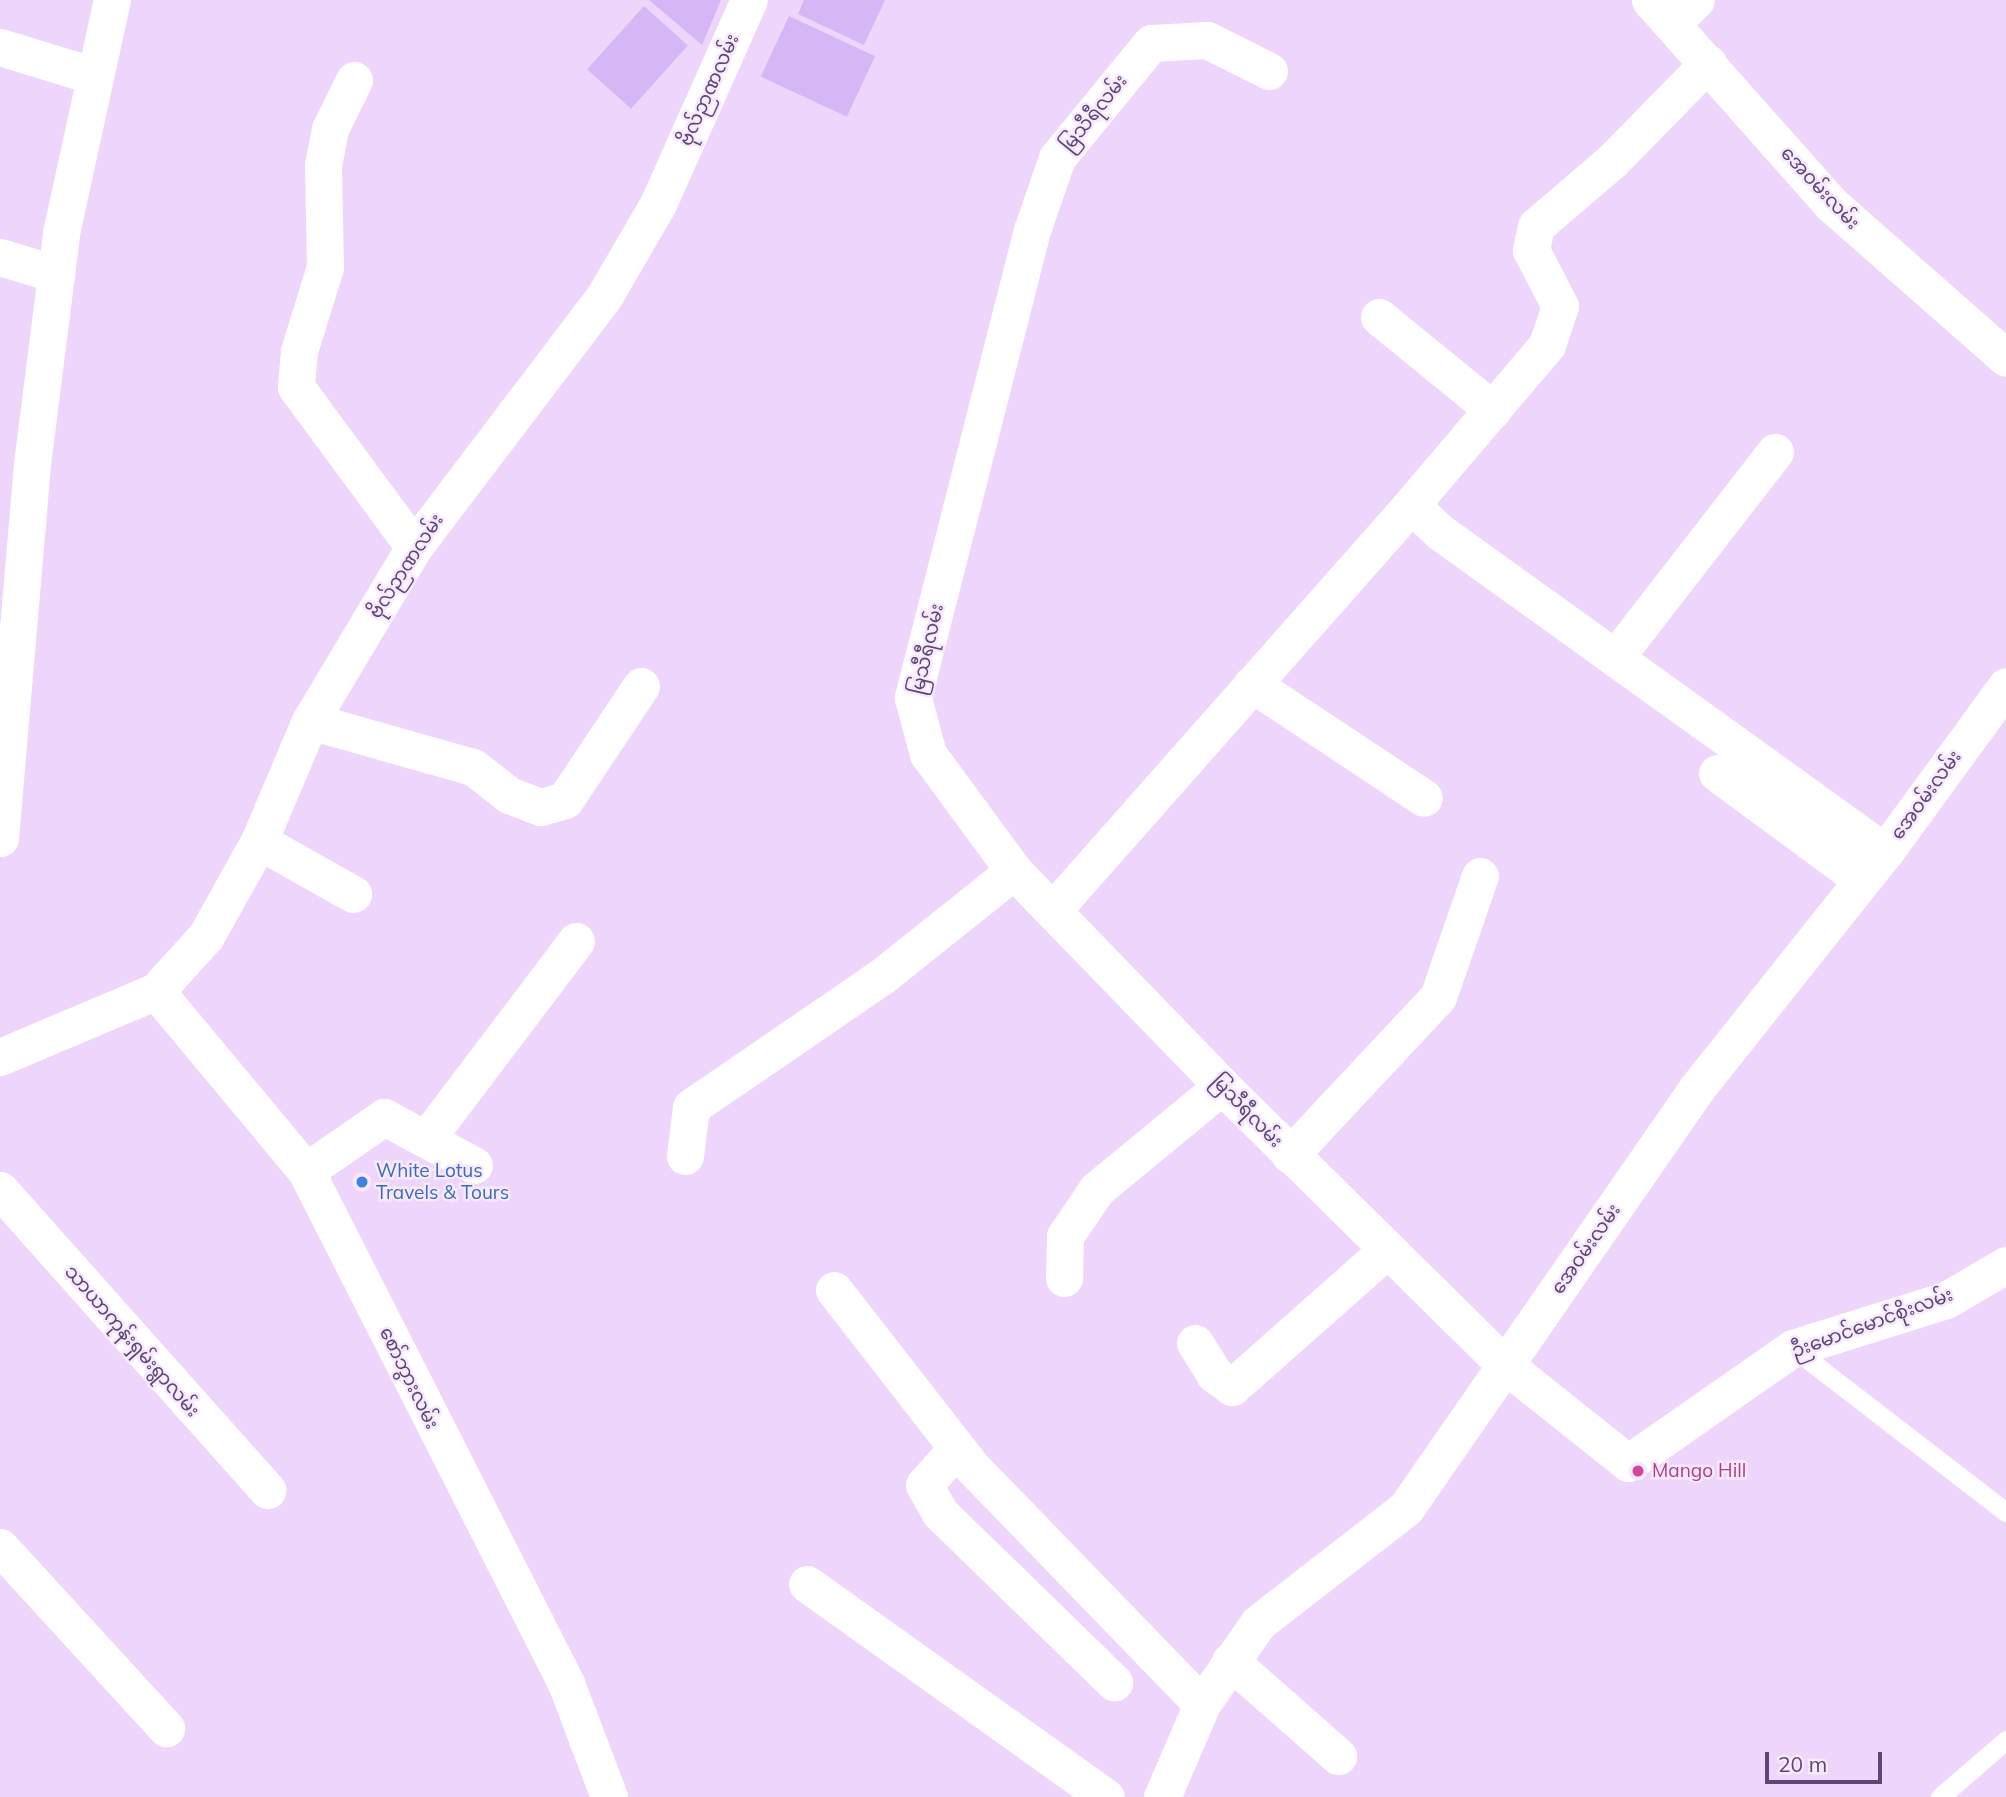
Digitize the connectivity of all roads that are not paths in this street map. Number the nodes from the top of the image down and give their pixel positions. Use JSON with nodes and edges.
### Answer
{"nodes":[{"id":1,"x":112,"y":0,"type":"edge"},
{"id":2,"x":750,"y":0,"type":"edge"},
{"id":3,"x":1673,"y":8,"type":"edge"},
{"id":4,"x":0,"y":47,"type":"edge"},
{"id":5,"x":1708,"y":62,"type":"junction"},
{"id":6,"x":1269,"y":71,"type":"dead end"},
{"id":7,"x":95,"y":76,"type":"junction"},
{"id":8,"x":354,"y":80,"type":"dead end"},
{"id":9,"x":0,"y":257,"type":"edge"},
{"id":10,"x":56,"y":274,"type":"junction"},
{"id":11,"x":1380,"y":317,"type":"dead end"},
{"id":12,"x":2006,"y":358,"type":"edge"},
{"id":13,"x":1493,"y":410,"type":"junction"},
{"id":14,"x":1775,"y":452,"type":"dead end"},
{"id":15,"x":15,"y":482,"type":"edge"},
{"id":16,"x":1411,"y":505,"type":"junction"},
{"id":17,"x":414,"y":547,"type":"junction"},
{"id":18,"x":9,"y":654,"type":"edge"},
{"id":19,"x":1615,"y":658,"type":"junction"},
{"id":20,"x":1252,"y":684,"type":"junction"},
{"id":21,"x":641,"y":686,"type":"dead end"},
{"id":22,"x":2006,"y":686,"type":"edge"},
{"id":23,"x":310,"y":722,"type":"junction"},
{"id":24,"x":1717,"y":774,"type":"dead end"},
{"id":25,"x":1424,"y":797,"type":"dead end"},
{"id":26,"x":0,"y":838,"type":"edge"},
{"id":27,"x":259,"y":841,"type":"junction"},
{"id":28,"x":1885,"y":852,"type":"junction"},
{"id":29,"x":1014,"y":871,"type":"junction"},
{"id":30,"x":1480,"y":876,"type":"dead end"},
{"id":31,"x":1862,"y":880,"type":"junction"},
{"id":32,"x":353,"y":894,"type":"dead end"},
{"id":33,"x":1053,"y":909,"type":"junction"},
{"id":34,"x":576,"y":941,"type":"dead end"},
{"id":35,"x":156,"y":992,"type":"junction"},
{"id":36,"x":0,"y":1057,"type":"edge"},
{"id":37,"x":1222,"y":1086,"type":"junction"},
{"id":38,"x":427,"y":1139,"type":"junction"},
{"id":39,"x":1290,"y":1155,"type":"junction"},
{"id":40,"x":685,"y":1156,"type":"dead end"},
{"id":41,"x":474,"y":1165,"type":"dead end"},
{"id":42,"x":306,"y":1171,"type":"junction"},
{"id":43,"x":0,"y":1190,"type":"edge"},
{"id":44,"x":1388,"y":1250,"type":"junction"},
{"id":45,"x":2006,"y":1265,"type":"edge"},
{"id":46,"x":1064,"y":1278,"type":"dead end"},
{"id":47,"x":834,"y":1290,"type":"dead end"},
{"id":48,"x":1195,"y":1343,"type":"dead end"},
{"id":49,"x":1793,"y":1348,"type":"junction"},
{"id":50,"x":1505,"y":1365,"type":"junction"},
{"id":51,"x":956,"y":1449,"type":"junction"},
{"id":52,"x":267,"y":1490,"type":"dead end"},
{"id":53,"x":2006,"y":1512,"type":"edge"},
{"id":54,"x":0,"y":1546,"type":"edge"},
{"id":55,"x":807,"y":1584,"type":"dead end"},
{"id":56,"x":1230,"y":1661,"type":"junction"},
{"id":57,"x":1114,"y":1682,"type":"dead end"},
{"id":58,"x":1202,"y":1704,"type":"junction"},
{"id":59,"x":166,"y":1728,"type":"dead end"},
{"id":60,"x":2006,"y":1740,"type":"edge"},
{"id":61,"x":1338,"y":1756,"type":"dead end"},
{"id":62,"x":609,"y":1797,"type":"edge"},
{"id":63,"x":1106,"y":1797,"type":"edge"},
{"id":64,"x":1162,"y":1797,"type":"edge"},
{"id":65,"x":1940,"y":1797,"type":"edge"}],
"edges":[{"from":1,"to":7,"type":"street"},
{"from":2,"to":17,"type":"street","name":"ဗိုလ်ဉာဏလမ်း"},
{"from":3,"to":5,"type":"street","name":"အေဝမ်းလမ်း"},
{"from":4,"to":7,"type":"street"},
{"from":5,"to":12,"type":"street","name":"အေဝမ်းလမ်း"},
{"from":5,"to":13,"type":"street"},
{"from":6,"to":29,"type":"street","name":"မြသီရီလမ်း"},
{"from":7,"to":10,"type":"street"},
{"from":8,"to":17,"type":"street"},
{"from":9,"to":10,"type":"street"},
{"from":10,"to":15,"type":"street"},
{"from":11,"to":13,"type":"street"},
{"from":13,"to":16,"type":"street"},
{"from":14,"to":19,"type":"street"},
{"from":15,"to":18,"type":"street"},
{"from":16,"to":19,"type":"street"},
{"from":16,"to":20,"type":"street"},
{"from":17,"to":23,"type":"street","name":"ဗိုလ်ဉာဏလမ်း"},
{"from":18,"to":26,"type":"street"},
{"from":19,"to":28,"type":"street"},
{"from":20,"to":25,"type":"street"},
{"from":20,"to":33,"type":"street"},
{"from":21,"to":23,"type":"street"},
{"from":22,"to":28,"type":"street","name":"အေဝမ်းလမ်း"},
{"from":23,"to":27,"type":"street","name":"ဗိုလ်ဉာဏလမ်း"},
{"from":24,"to":31,"type":"street"},
{"from":27,"to":32,"type":"street"},
{"from":27,"to":35,"type":"street","name":"ဗိုလ်ဉာဏလမ်း"},
{"from":28,"to":31,"type":"street","name":"အေဝမ်းလမ်း"},
{"from":29,"to":33,"type":"street","name":"မြသီရီလမ်း"},
{"from":29,"to":40,"type":"street"},
{"from":30,"to":39,"type":"street"},
{"from":31,"to":50,"type":"street","name":"အေဝမ်းလမ်း"},
{"from":33,"to":37,"type":"street","name":"မြသီရီလမ်း"},
{"from":34,"to":38,"type":"street"},
{"from":35,"to":36,"type":"street","name":"ဗိုလ်ဉာဏလမ်း"},
{"from":35,"to":42,"type":"street","name":"စော်ဘွားလမ်း"},
{"from":37,"to":39,"type":"street","name":"မြသီရီလမ်း"},
{"from":37,"to":46,"type":"street"},
{"from":38,"to":41,"type":"street"},
{"from":38,"to":42,"type":"street"},
{"from":39,"to":44,"type":"street","name":"မြသီရီလမ်း"},
{"from":42,"to":62,"type":"street","name":"စော်ဘွားလမ်း"},
{"from":43,"to":52,"type":"street","name":"သာယာကုန်းရှမ်းရွာလမ်း"},
{"from":44,"to":48,"type":"street"},
{"from":44,"to":50,"type":"street","name":"မြသီရီလမ်း"},
{"from":45,"to":49,"type":"street","name":"ဉီးမောင်မောင်စိုးလမ်း"},
{"from":47,"to":51,"type":"street"},
{"from":49,"to":50,"type":"street","name":"ဉီးမောင်မောင်စိုးလမ်း"},
{"from":49,"to":53,"type":"lane"},
{"from":50,"to":56,"type":"street","name":"အေဝမ်းလမ်း"},
{"from":51,"to":57,"type":"street"},
{"from":51,"to":58,"type":"street"},
{"from":54,"to":59,"type":"street"},
{"from":55,"to":63,"type":"street"},
{"from":56,"to":58,"type":"street","name":"အေဝမ်းလမ်း"},
{"from":56,"to":61,"type":"street"},
{"from":58,"to":64,"type":"street","name":"အေဝမ်းလမ်း"},
{"from":60,"to":65,"type":"lane"}]}
